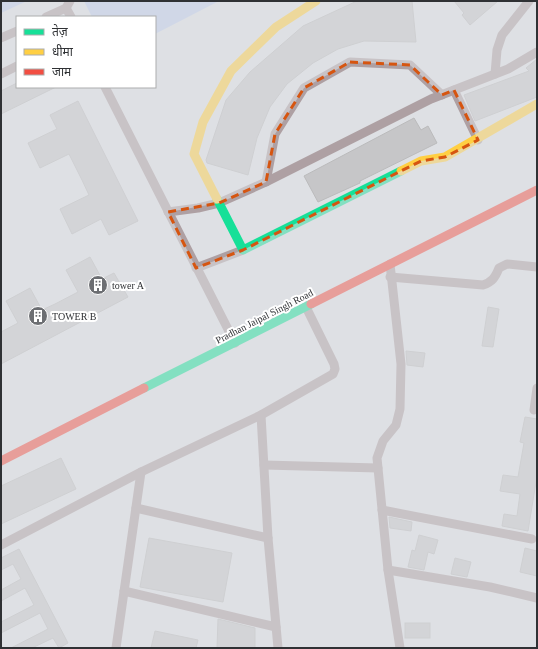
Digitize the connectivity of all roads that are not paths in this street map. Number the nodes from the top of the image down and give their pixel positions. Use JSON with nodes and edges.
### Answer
{"nodes":[{"id":1,"x":316,"y":1,"type":"edge"},
{"id":2,"x":529,"y":1,"type":"edge"},
{"id":3,"x":68,"y":4,"type":"edge"},
{"id":4,"x":48,"y":16,"type":"edge"},
{"id":5,"x":70,"y":16,"type":"edge"},
{"id":6,"x":16,"y":31,"type":"edge"},
{"id":7,"x":1,"y":38,"type":"edge"},
{"id":8,"x":537,"y":52,"type":"edge"},
{"id":9,"x":16,"y":66,"type":"edge"},
{"id":10,"x":1,"y":74,"type":"edge"},
{"id":11,"x":495,"y":74,"type":"junction"},
{"id":12,"x":106,"y":88,"type":"edge"},
{"id":13,"x":454,"y":90,"type":"junction"},
{"id":14,"x":442,"y":95,"type":"junction"},
{"id":15,"x":537,"y":104,"type":"edge"},
{"id":16,"x":478,"y":140,"type":"junction"},
{"id":17,"x":266,"y":182,"type":"junction"},
{"id":18,"x":537,"y":190,"type":"edge"},
{"id":19,"x":219,"y":203,"type":"junction"},
{"id":20,"x":168,"y":212,"type":"junction"},
{"id":21,"x":243,"y":250,"type":"junction"},
{"id":22,"x":390,"y":264,"type":"junction"},
{"id":23,"x":537,"y":267,"type":"edge"},
{"id":24,"x":196,"y":268,"type":"junction"},
{"id":25,"x":390,"y":277,"type":"junction"},
{"id":26,"x":306,"y":307,"type":"junction"},
{"id":27,"x":235,"y":343,"type":"junction"},
{"id":28,"x":537,"y":388,"type":"edge"},
{"id":29,"x":534,"y":410,"type":"dead end"},
{"id":30,"x":261,"y":415,"type":"junction"},
{"id":31,"x":1,"y":461,"type":"edge"},
{"id":32,"x":264,"y":465,"type":"junction"},
{"id":33,"x":378,"y":468,"type":"junction"},
{"id":34,"x":141,"y":472,"type":"junction"},
{"id":35,"x":136,"y":508,"type":"junction"},
{"id":36,"x":382,"y":510,"type":"junction"},
{"id":37,"x":268,"y":538,"type":"junction"},
{"id":38,"x":532,"y":539,"type":"dead end"},
{"id":39,"x":1,"y":545,"type":"edge"},
{"id":40,"x":388,"y":570,"type":"junction"},
{"id":41,"x":124,"y":591,"type":"junction"},
{"id":42,"x":537,"y":598,"type":"edge"},
{"id":43,"x":276,"y":627,"type":"junction"},
{"id":44,"x":116,"y":648,"type":"edge"},
{"id":45,"x":278,"y":648,"type":"edge"},
{"id":46,"x":400,"y":648,"type":"edge"}],
"edges":[{"from":1,"to":19,"type":"street"},
{"from":2,"to":11,"type":"street"},
{"from":3,"to":4,"type":"street"},
{"from":3,"to":5,"type":"street"},
{"from":6,"to":7,"type":"street"},
{"from":8,"to":11,"type":"street"},
{"from":9,"to":10,"type":"street"},
{"from":11,"to":13,"type":"street"},
{"from":12,"to":20,"type":"street"},
{"from":13,"to":14,"type":"street"},
{"from":13,"to":16,"type":"street"},
{"from":14,"to":17,"type":"street"},
{"from":14,"to":17,"type":"street"},
{"from":15,"to":16,"type":"street"},
{"from":16,"to":21,"type":"street"},
{"from":17,"to":19,"type":"street"},
{"from":18,"to":22,"type":"street","name":"Pradhan Jaipal Singh Road"},
{"from":19,"to":20,"type":"street"},
{"from":19,"to":21,"type":"street"},
{"from":20,"to":24,"type":"street"},
{"from":21,"to":24,"type":"street"},
{"from":22,"to":25,"type":"street"},
{"from":22,"to":26,"type":"street","name":"Pradhan Jaipal Singh Road"},
{"from":23,"to":25,"type":"street"},
{"from":24,"to":27,"type":"street"},
{"from":25,"to":33,"type":"street"},
{"from":26,"to":27,"type":"street","name":"Pradhan Jaipal Singh Road"},
{"from":26,"to":30,"type":"street"},
{"from":27,"to":31,"type":"street","name":"Pradhan Jaipal Singh Road"},
{"from":28,"to":29,"type":"street"},
{"from":30,"to":32,"type":"street"},
{"from":30,"to":34,"type":"street"},
{"from":32,"to":33,"type":"street"},
{"from":32,"to":37,"type":"street"},
{"from":33,"to":36,"type":"street"},
{"from":34,"to":35,"type":"street"},
{"from":34,"to":39,"type":"street"},
{"from":35,"to":37,"type":"street"},
{"from":35,"to":41,"type":"street"},
{"from":36,"to":38,"type":"street"},
{"from":36,"to":40,"type":"street"},
{"from":37,"to":43,"type":"street"},
{"from":40,"to":42,"type":"street"},
{"from":40,"to":46,"type":"street"},
{"from":41,"to":43,"type":"street"},
{"from":41,"to":44,"type":"street"},
{"from":43,"to":45,"type":"street"}]}
